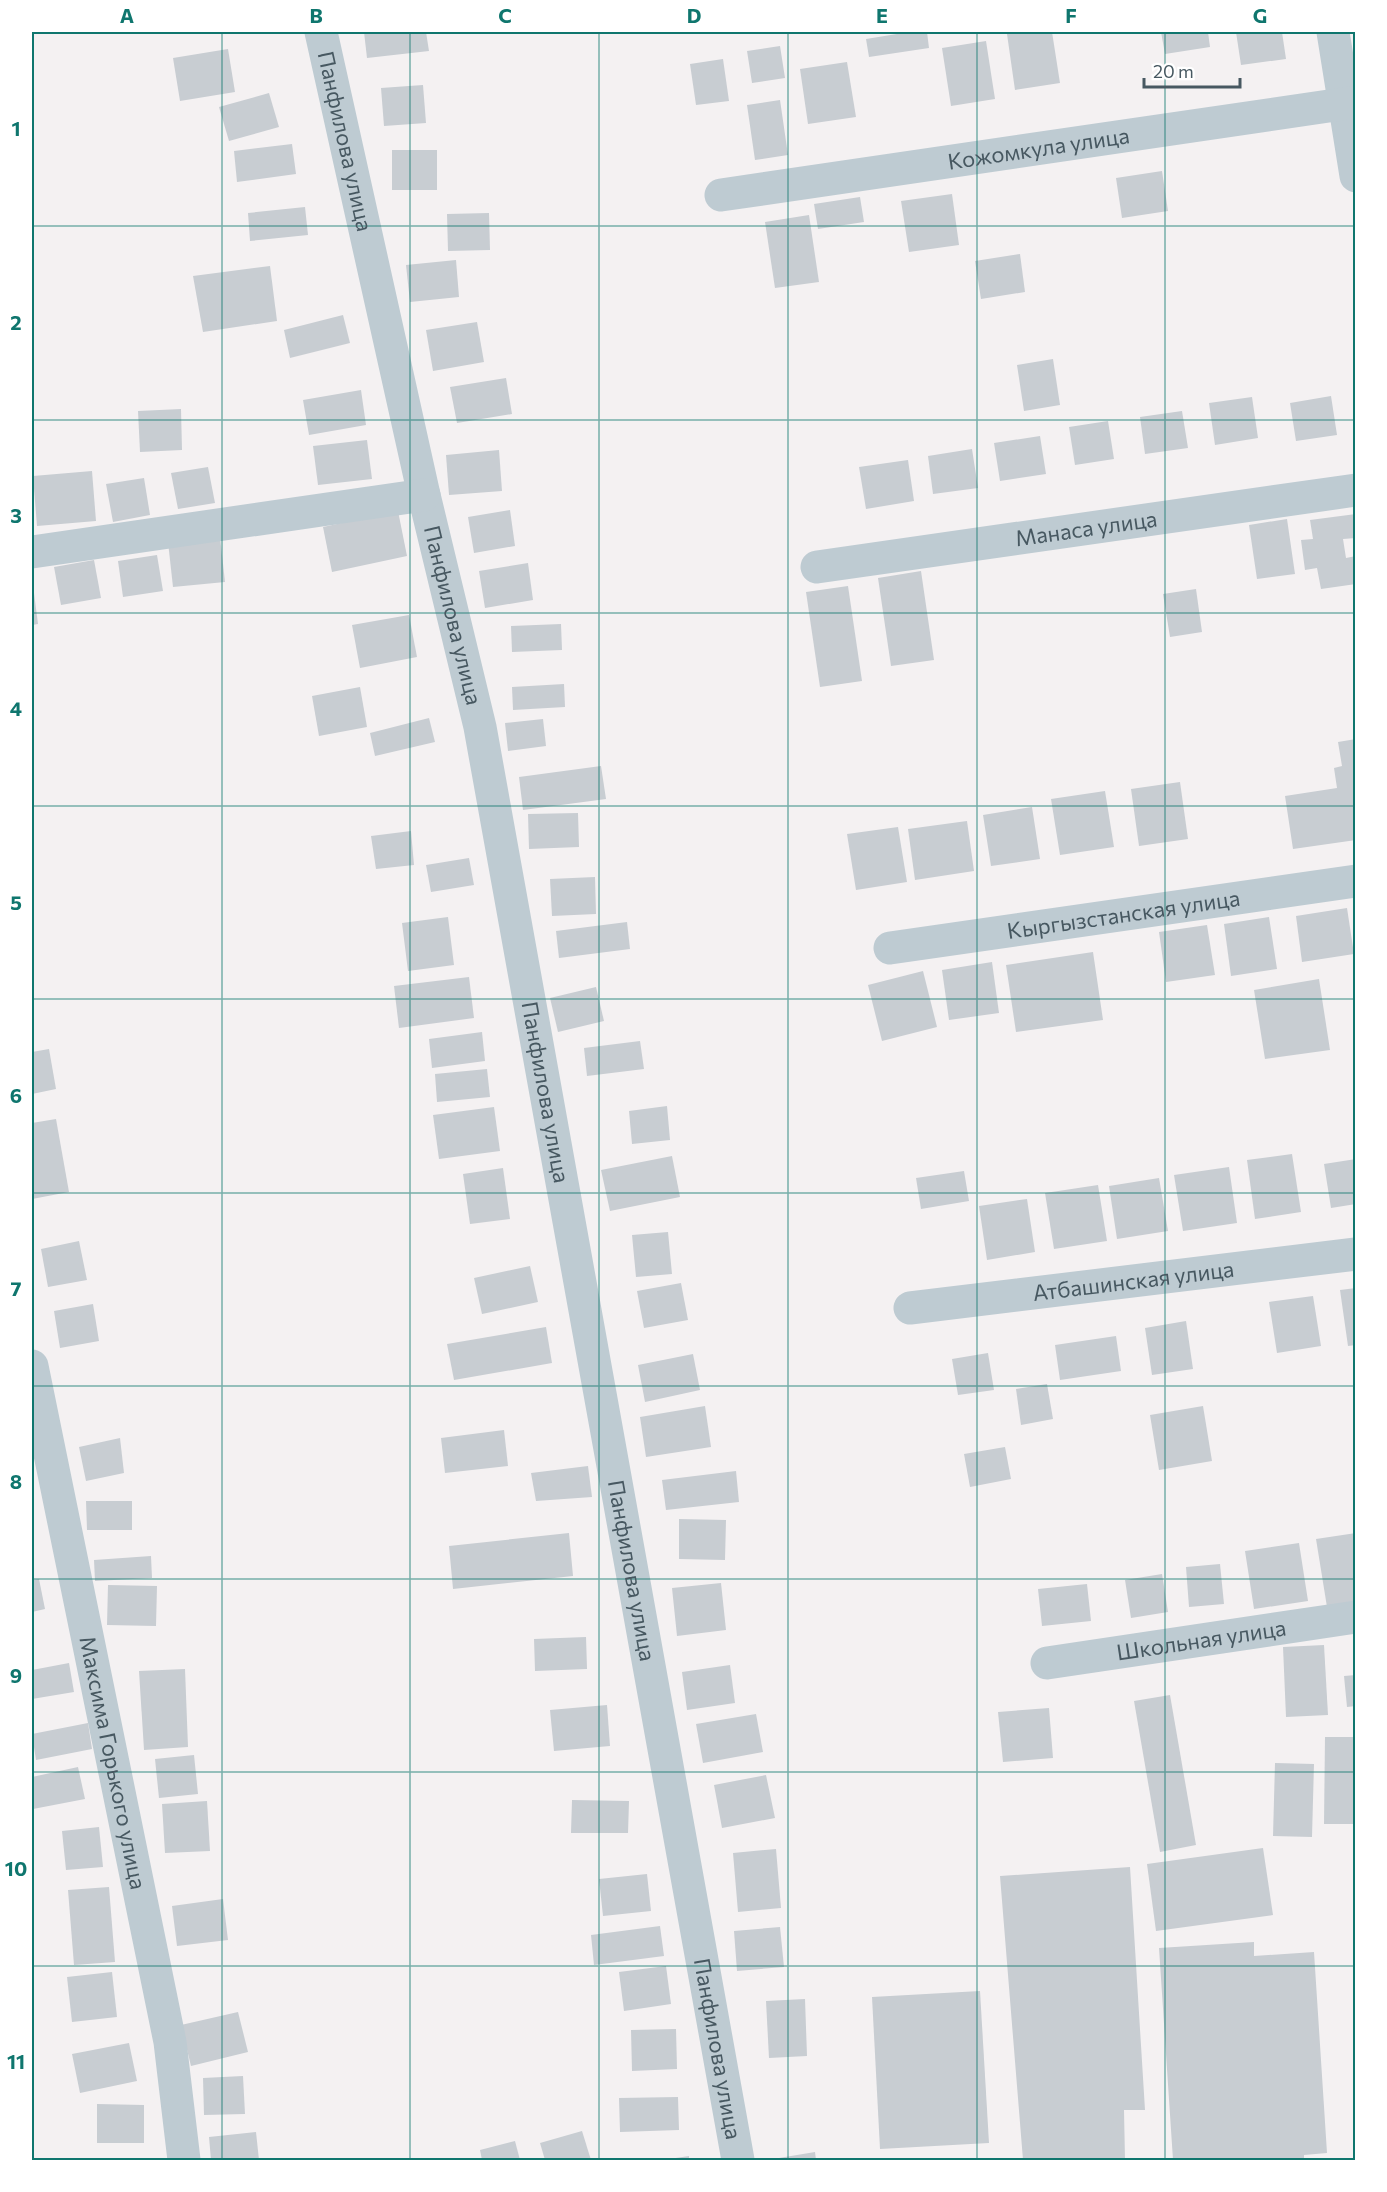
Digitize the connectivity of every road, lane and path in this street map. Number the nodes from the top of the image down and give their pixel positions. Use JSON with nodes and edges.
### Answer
{"nodes":[{"id":1,"x":321,"y":32,"type":"edge"},
{"id":2,"x":1333,"y":32,"type":"edge"},
{"id":3,"x":1350,"y":103,"type":"edge"},
{"id":4,"x":1356,"y":176,"type":"edge"},
{"id":5,"x":721,"y":195,"type":"dead end"},
{"id":6,"x":1356,"y":490,"type":"edge"},
{"id":7,"x":424,"y":495,"type":"junction"},
{"id":8,"x":32,"y":552,"type":"edge"},
{"id":9,"x":817,"y":567,"type":"dead end"},
{"id":10,"x":1356,"y":881,"type":"edge"},
{"id":11,"x":890,"y":948,"type":"dead end"},
{"id":12,"x":1356,"y":1254,"type":"edge"},
{"id":13,"x":910,"y":1308,"type":"dead end"},
{"id":14,"x":32,"y":1366,"type":"edge"},
{"id":15,"x":1356,"y":1617,"type":"edge"},
{"id":16,"x":1047,"y":1663,"type":"dead end"},
{"id":17,"x":184,"y":2160,"type":"edge"},
{"id":18,"x":738,"y":2160,"type":"edge"}],
"edges":[{"from":1,"to":7,"type":"street","name":"Панфилова улица"},
{"from":2,"to":3,"type":"street"},
{"from":3,"to":4,"type":"street"},
{"from":3,"to":5,"type":"street","name":"Кожомкула улица"},
{"from":6,"to":9,"type":"street","name":"Манаса улица"},
{"from":7,"to":8,"type":"street"},
{"from":7,"to":18,"type":"street","name":"Панфилова улица"},
{"from":10,"to":11,"type":"street","name":"Кыргызстанская улица"},
{"from":12,"to":13,"type":"street","name":"Атбашинская улица"},
{"from":14,"to":17,"type":"street","name":"Максима Горького улица"},
{"from":15,"to":16,"type":"street","name":"Школьная улица"}]}
